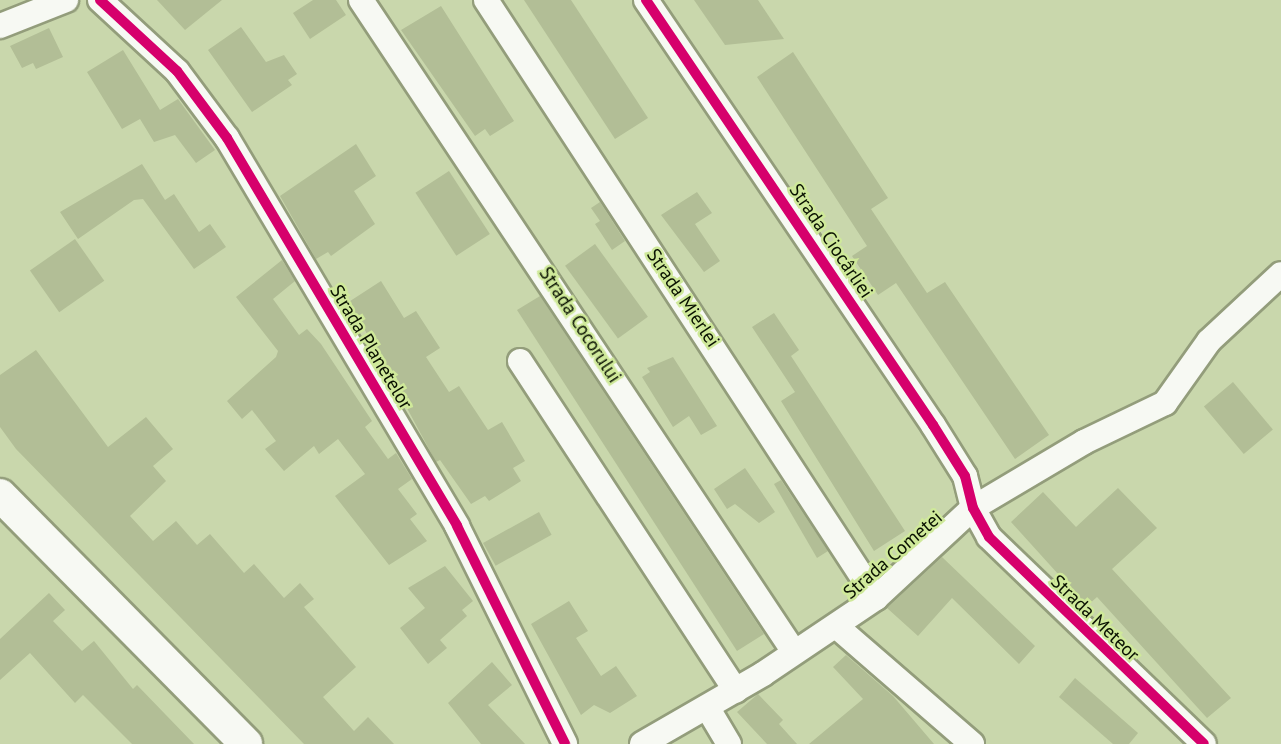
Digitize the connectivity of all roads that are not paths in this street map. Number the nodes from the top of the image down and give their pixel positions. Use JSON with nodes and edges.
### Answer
{"nodes":[{"id":1,"x":66,"y":0,"type":"edge"},
{"id":2,"x":100,"y":0,"type":"edge"},
{"id":3,"x":361,"y":0,"type":"edge"},
{"id":4,"x":486,"y":0,"type":"edge"},
{"id":5,"x":646,"y":0,"type":"edge"},
{"id":6,"x":0,"y":26,"type":"edge"},
{"id":7,"x":1281,"y":274,"type":"edge"},
{"id":8,"x":520,"y":361,"type":"dead end"},
{"id":9,"x":0,"y":495,"type":"edge"},
{"id":10,"x":973,"y":508,"type":"junction"},
{"id":11,"x":876,"y":598,"type":"junction"},
{"id":12,"x":836,"y":626,"type":"junction"},
{"id":13,"x":794,"y":652,"type":"junction"},
{"id":14,"x":736,"y":691,"type":"junction"},
{"id":15,"x":707,"y":707,"type":"junction"},
{"id":16,"x":246,"y":744,"type":"edge"},
{"id":17,"x":565,"y":744,"type":"edge"},
{"id":18,"x":642,"y":744,"type":"edge"},
{"id":19,"x":729,"y":744,"type":"edge"},
{"id":20,"x":972,"y":744,"type":"edge"},
{"id":21,"x":1204,"y":744,"type":"edge"}],
"edges":[{"from":1,"to":6,"type":"street"},
{"from":2,"to":17,"type":"street","name":"Strada Planetelor"},
{"from":3,"to":13,"type":"street","name":"Strada Cocorului"},
{"from":4,"to":11,"type":"street","name":"Strada Mierlei"},
{"from":5,"to":10,"type":"street","name":"Strada Ciocârliei"},
{"from":7,"to":10,"type":"street","name":"Strada Cometei"},
{"from":8,"to":14,"type":"street"},
{"from":9,"to":16,"type":"main road"},
{"from":10,"to":11,"type":"street","name":"Strada Cometei"},
{"from":10,"to":21,"type":"street","name":"Strada Meteor"},
{"from":11,"to":12,"type":"street","name":"Strada Cometei"},
{"from":12,"to":13,"type":"street","name":"Strada Cometei"},
{"from":12,"to":20,"type":"street"},
{"from":13,"to":14,"type":"street","name":"Strada Cometei"},
{"from":14,"to":15,"type":"street","name":"Strada Cometei"},
{"from":15,"to":18,"type":"street","name":"Strada Cometei"},
{"from":15,"to":19,"type":"street"}]}
